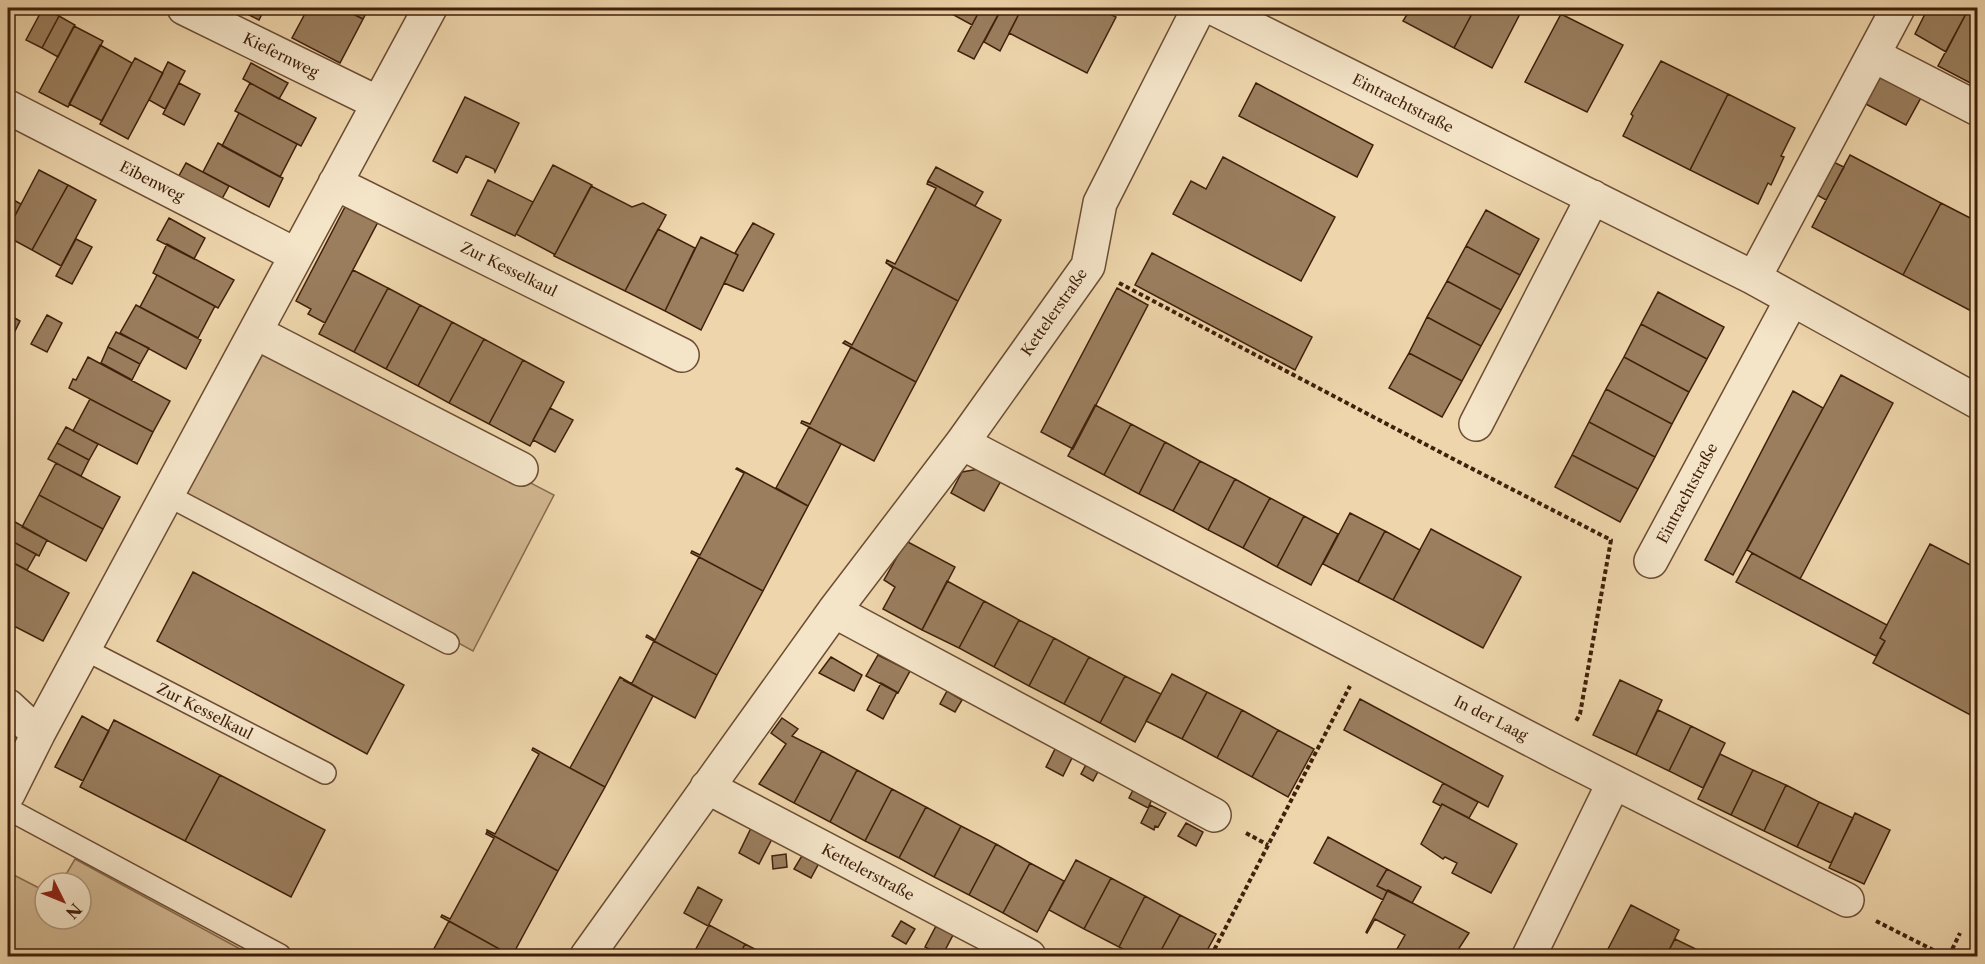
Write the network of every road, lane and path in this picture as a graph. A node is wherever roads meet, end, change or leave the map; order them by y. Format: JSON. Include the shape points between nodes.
{"nodes":[{"id":1,"x":184,"y":8,"type":"edge"},
{"id":2,"x":430,"y":8,"type":"edge"},
{"id":3,"x":1198,"y":8,"type":"edge"},
{"id":4,"x":1213,"y":8,"type":"edge"},
{"id":5,"x":1898,"y":8,"type":"edge"},
{"id":6,"x":1872,"y":55,"type":"junction"},
{"id":7,"x":378,"y":103,"type":"junction"},
{"id":8,"x":8,"y":107,"type":"edge"},
{"id":9,"x":1977,"y":109,"type":"edge"},
{"id":10,"x":335,"y":183,"type":"junction"},
{"id":11,"x":1593,"y":197,"type":"junction"},
{"id":12,"x":296,"y":255,"type":"junction"},
{"id":13,"x":1088,"y":266,"type":"junction"},
{"id":14,"x":1754,"y":278,"type":"junction"},
{"id":15,"x":1792,"y":299,"type":"junction"},
{"id":16,"x":255,"y":332,"type":"junction"},
{"id":17,"x":682,"y":355,"type":"dead end"},
{"id":18,"x":1977,"y":402,"type":"edge"},
{"id":19,"x":1476,"y":424,"type":"dead end"},
{"id":20,"x":962,"y":443,"type":"junction"},
{"id":21,"x":521,"y":469,"type":"dead end"},
{"id":22,"x":167,"y":495,"type":"junction"},
{"id":23,"x":1651,"y":561,"type":"dead end"},
{"id":24,"x":834,"y":611,"type":"junction"},
{"id":25,"x":448,"y":643,"type":"dead end"},
{"id":26,"x":84,"y":649,"type":"junction"},
{"id":27,"x":1367,"y":654,"type":"junction"},
{"id":28,"x":8,"y":706,"type":"edge"},
{"id":29,"x":38,"y":734,"type":"junction"},
{"id":30,"x":1557,"y":753,"type":"junction"},
{"id":31,"x":325,"y":773,"type":"dead end"},
{"id":32,"x":1614,"y":782,"type":"junction"},
{"id":33,"x":707,"y":787,"type":"junction"},
{"id":34,"x":8,"y":794,"type":"edge"},
{"id":35,"x":8,"y":808,"type":"edge"},
{"id":36,"x":1214,"y":815,"type":"dead end"},
{"id":37,"x":1847,"y":900,"type":"joint"},
{"id":38,"x":1960,"y":933,"type":"dead end"},
{"id":39,"x":1536,"y":954,"type":"edge"},
{"id":40,"x":280,"y":955,"type":"dead end"},
{"id":41,"x":587,"y":957,"type":"edge"},
{"id":42,"x":1029,"y":957,"type":"edge"},
{"id":43,"x":1211,"y":957,"type":"edge"},
{"id":44,"x":1946,"y":957,"type":"edge"}],
"edges":[{"from":1,"to":7,"type":"street","name":"Kiefernweg"},
{"from":2,"to":7,"type":"street"},
{"from":3,"to":13,"type":"street","name":"Kettelerstraße","via":[[1100,203]]},
{"from":4,"to":11,"type":"street","name":"Eintrachtstraße"},
{"from":5,"to":6,"type":"street"},
{"from":6,"to":9,"type":"street"},
{"from":6,"to":14,"type":"street"},
{"from":7,"to":10,"type":"street"},
{"from":8,"to":12,"type":"street","name":"Eibenweg"},
{"from":10,"to":12,"type":"street"},
{"from":10,"to":17,"type":"street","name":"Zur Kesselkaul"},
{"from":11,"to":14,"type":"street","name":"Eintrachtstraße"},
{"from":11,"to":19,"type":"street"},
{"from":12,"to":16,"type":"street"},
{"from":13,"to":20,"type":"street","name":"Kettelerstraße"},
{"from":13,"to":30,"type":"path","via":[[1611,540],[1580,714]]},
{"from":14,"to":15,"type":"street","name":"Eintrachtstraße"},
{"from":15,"to":18,"type":"street","name":"Eintrachtstraße"},
{"from":15,"to":23,"type":"street","name":"Eintrachtstraße"},
{"from":16,"to":21,"type":"street"},
{"from":16,"to":22,"type":"street"},
{"from":20,"to":24,"type":"street","name":"Kettelerstraße"},
{"from":20,"to":27,"type":"street"},
{"from":22,"to":25,"type":"lane"},
{"from":22,"to":26,"type":"street"},
{"from":24,"to":33,"type":"street","name":"Kettelerstraße"},
{"from":24,"to":36,"type":"street"},
{"from":26,"to":29,"type":"street"},
{"from":26,"to":31,"type":"lane","name":"Zur Kesselkaul"},
{"from":27,"to":30,"type":"street","name":"In der Laag"},
{"from":27,"to":43,"type":"path"},
{"from":28,"to":29,"type":"street"},
{"from":29,"to":34,"type":"street"},
{"from":30,"to":32,"type":"street","name":"In der Laag"},
{"from":32,"to":37,"type":"street","name":"In der Laag"},
{"from":32,"to":39,"type":"street"},
{"from":33,"to":41,"type":"street","name":"Kettelerstraße"},
{"from":33,"to":42,"type":"street","name":"Kettelerstraße"},
{"from":35,"to":40,"type":"lane"},
{"from":37,"to":44,"type":"path","via":[[1856,911]]},
{"from":38,"to":44,"type":"path"}]}
